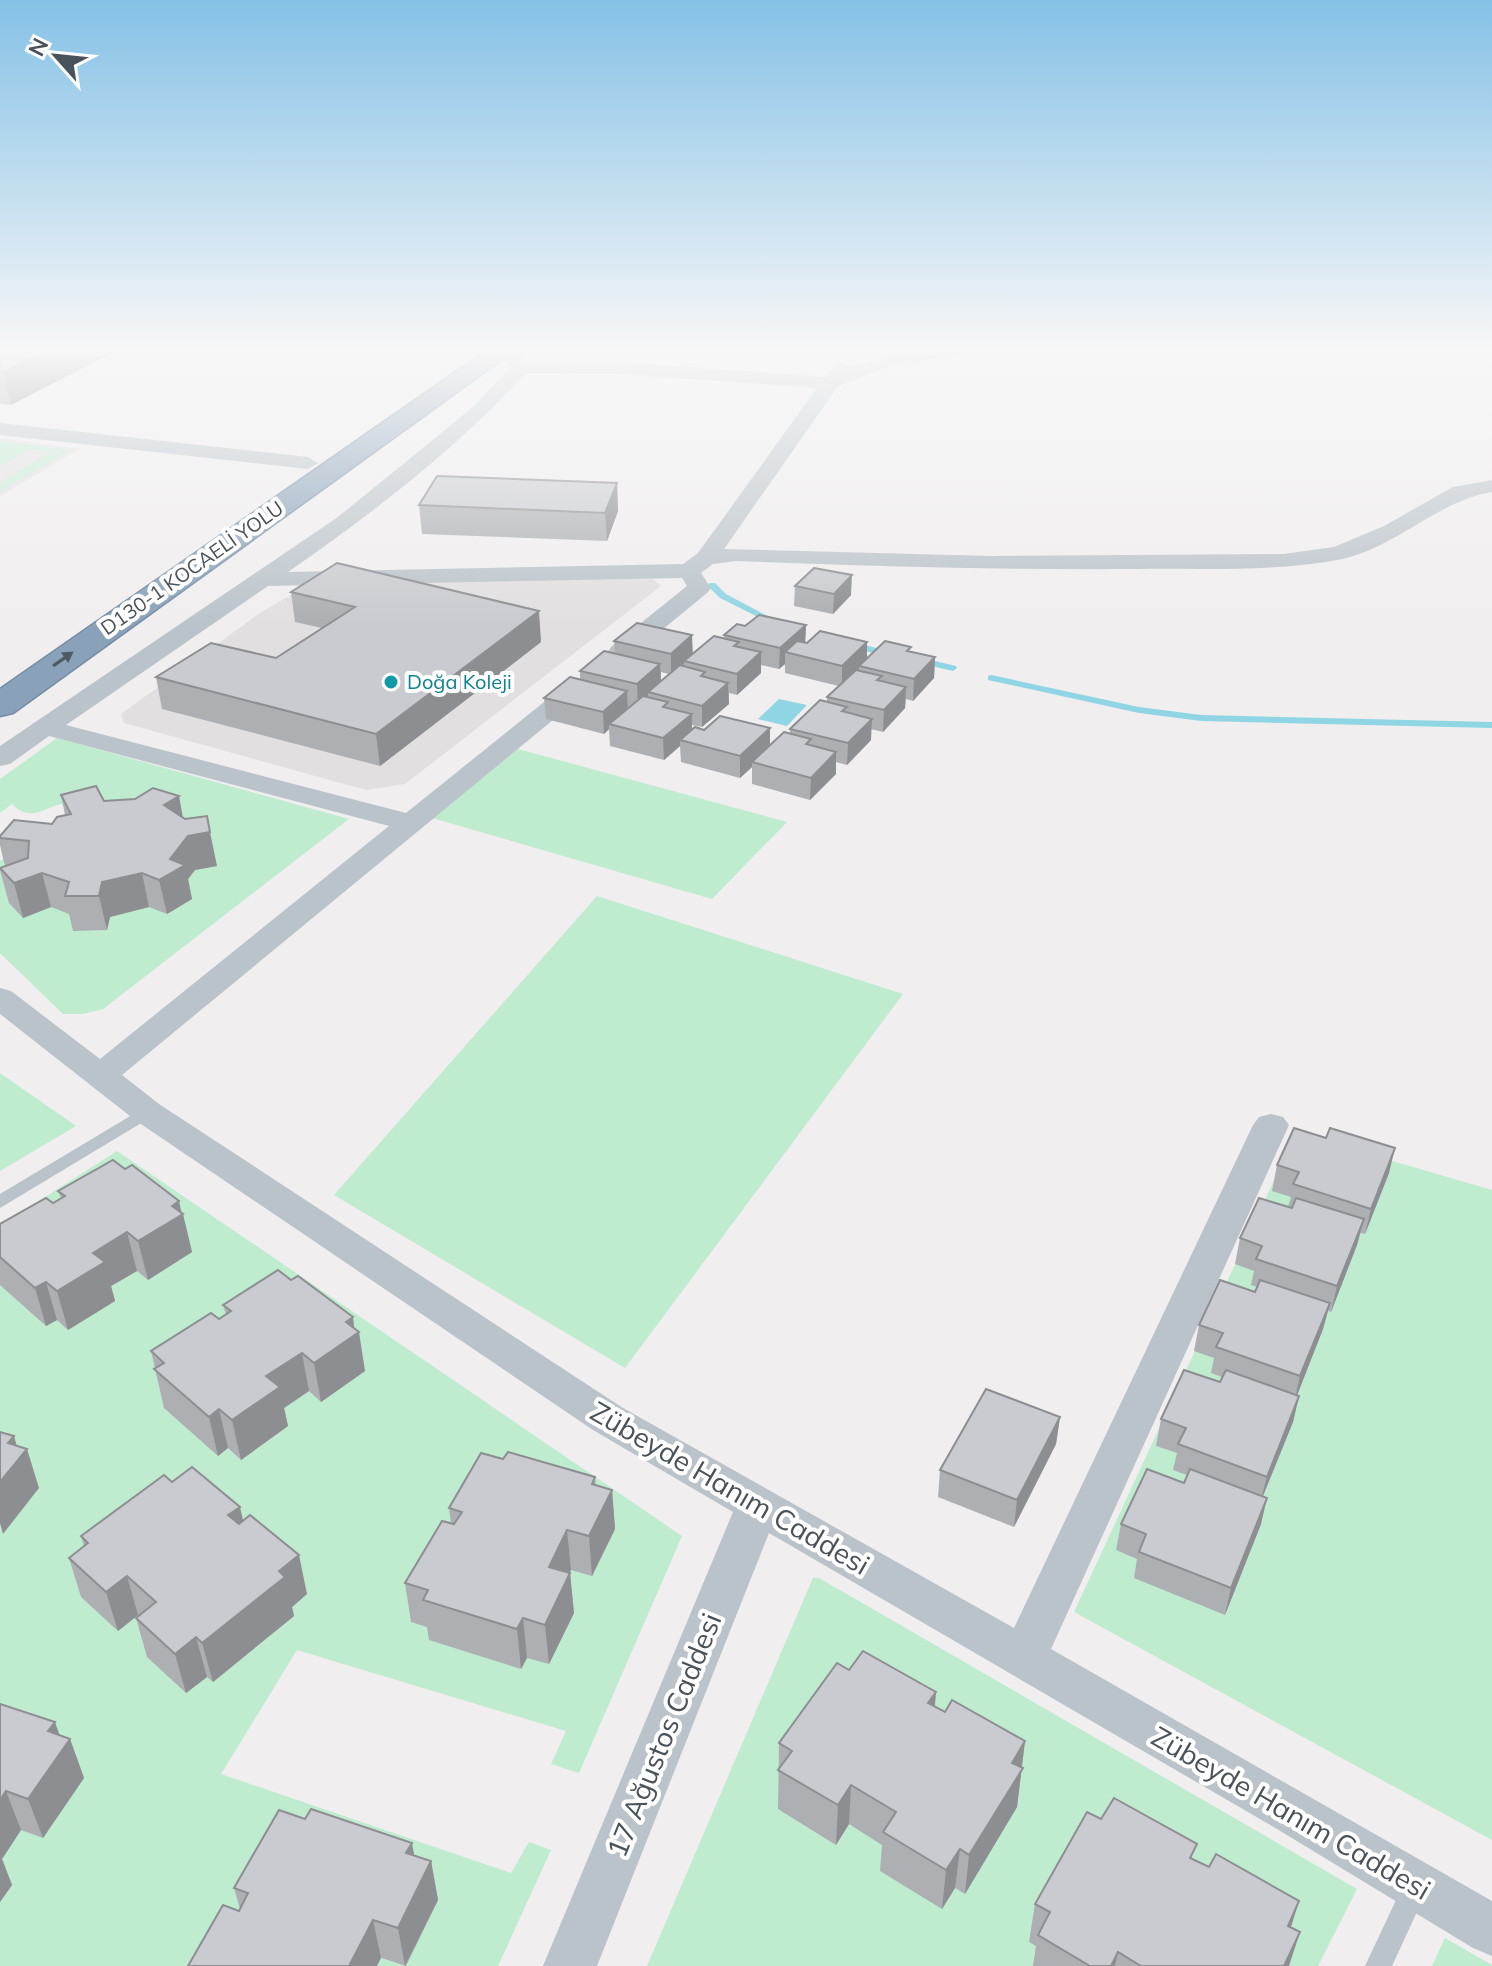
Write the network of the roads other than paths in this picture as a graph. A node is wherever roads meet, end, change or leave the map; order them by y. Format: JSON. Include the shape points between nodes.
{"nodes":[{"id":1,"x":115,"y":442,"type":"edge"},
{"id":2,"x":339,"y":442,"type":"edge"},
{"id":3,"x":384,"y":442,"type":"edge"},
{"id":4,"x":443,"y":442,"type":"edge"},
{"id":5,"x":787,"y":442,"type":"edge"},
{"id":6,"x":308,"y":463,"type":"junction"},
{"id":7,"x":1492,"y":486,"type":"edge"},
{"id":8,"x":698,"y":565,"type":"junction"},
{"id":9,"x":263,"y":579,"type":"junction"},
{"id":10,"x":0,"y":678,"type":"edge"},
{"id":11,"x":0,"y":705,"type":"edge"},
{"id":12,"x":45,"y":727,"type":"junction"},
{"id":13,"x":0,"y":758,"type":"edge"},
{"id":14,"x":411,"y":823,"type":"junction"},
{"id":15,"x":0,"y":998,"type":"edge"},
{"id":16,"x":100,"y":1076,"type":"junction"},
{"id":17,"x":147,"y":1112,"type":"junction"},
{"id":18,"x":1271,"y":1125,"type":"dead end"},
{"id":19,"x":0,"y":1202,"type":"edge"},
{"id":20,"x":758,"y":1505,"type":"junction"},
{"id":21,"x":1023,"y":1659,"type":"junction"},
{"id":22,"x":1416,"y":1886,"type":"junction"},
{"id":23,"x":1492,"y":1930,"type":"edge"},
{"id":24,"x":570,"y":1966,"type":"edge"},
{"id":25,"x":1378,"y":1966,"type":"edge"}],
"edges":[{"from":1,"to":6,"type":"street"},
{"from":2,"to":6,"type":"highway"},
{"from":11,"to":3,"type":"highway","name":"D130-1 KOCAELİ YOLU","one_way":true},
{"from":4,"to":9,"type":"street","via":[[357,513]]},
{"from":5,"to":8,"type":"street"},
{"from":6,"to":10,"type":"highway"},
{"from":7,"to":8,"type":"street","via":[[1460,491],[1392,531],[1339,553],[1283,561],[991,563],[736,554]]},
{"from":8,"to":9,"type":"street"},
{"from":8,"to":14,"type":"street","via":[[699,588]]},
{"from":9,"to":12,"type":"street"},
{"from":12,"to":13,"type":"street"},
{"from":12,"to":14,"type":"street"},
{"from":14,"to":16,"type":"street"},
{"from":15,"to":16,"type":"street","name":"Zübeyde Hanım Caddesi"},
{"from":16,"to":17,"type":"street","name":"Zübeyde Hanım Caddesi"},
{"from":17,"to":19,"type":"lane"},
{"from":17,"to":20,"type":"street","name":"Zübeyde Hanım Caddesi","via":[[608,1419]]},
{"from":18,"to":21,"type":"street"},
{"from":20,"to":21,"type":"street","name":"Zübeyde Hanım Caddesi"},
{"from":20,"to":24,"type":"street","name":"17 Ağustos Caddesi"},
{"from":21,"to":22,"type":"street","name":"Zübeyde Hanım Caddesi"},
{"from":22,"to":23,"type":"street","name":"Zübeyde Hanım Caddesi"},
{"from":22,"to":25,"type":"lane"}]}
